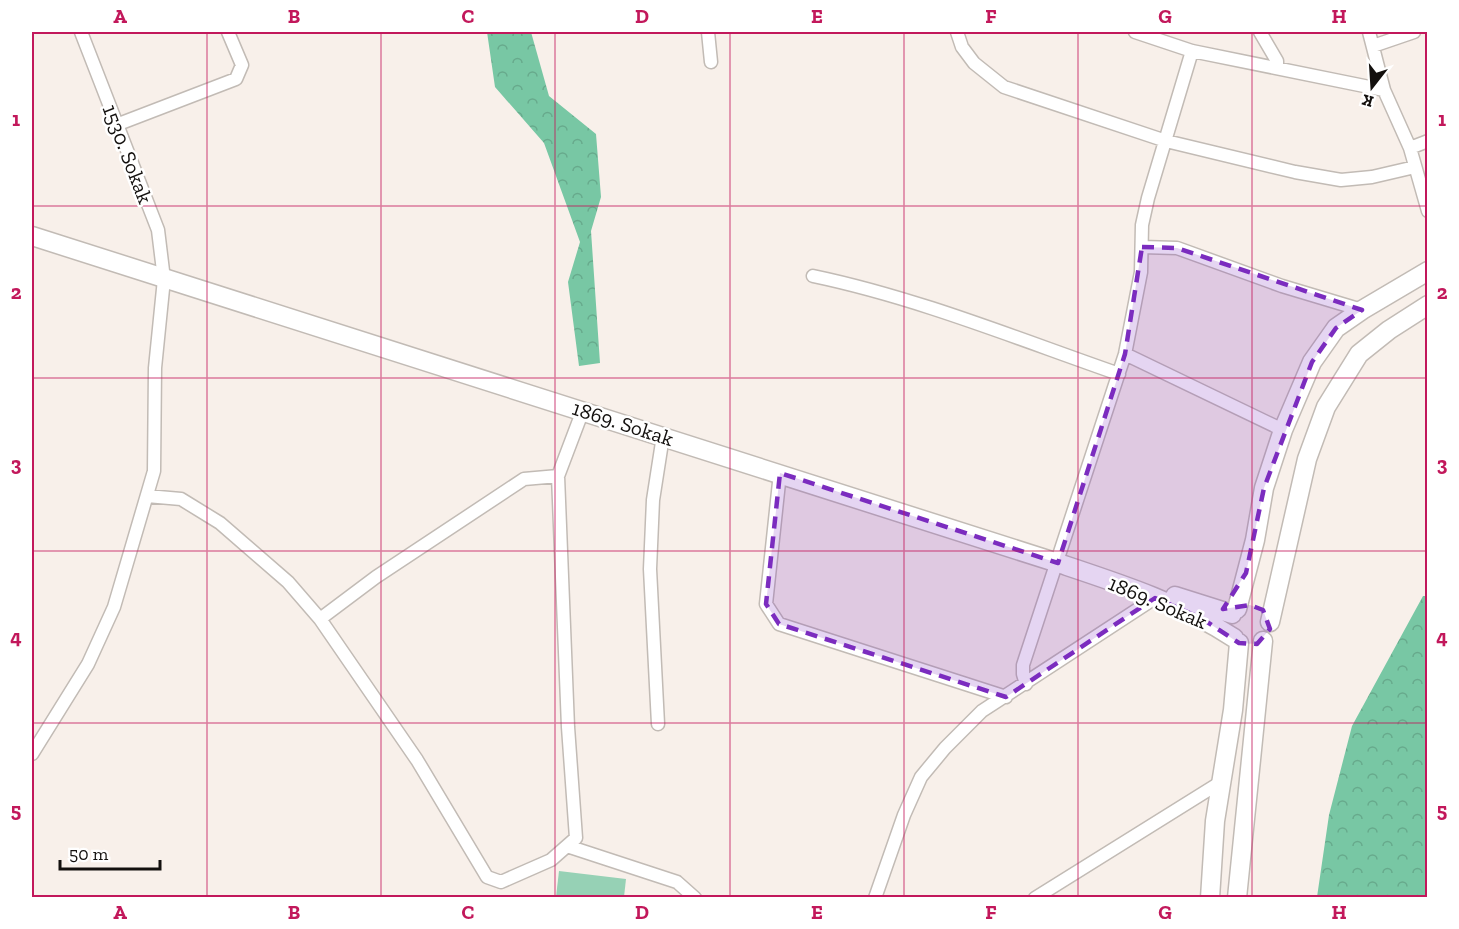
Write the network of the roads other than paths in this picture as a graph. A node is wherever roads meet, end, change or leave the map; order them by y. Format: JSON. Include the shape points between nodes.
{"nodes":[{"id":1,"x":81,"y":32,"type":"edge"},
{"id":2,"x":228,"y":32,"type":"edge"},
{"id":3,"x":708,"y":32,"type":"edge"},
{"id":4,"x":959,"y":32,"type":"edge"},
{"id":5,"x":1135,"y":32,"type":"edge"},
{"id":6,"x":1260,"y":32,"type":"edge"},
{"id":7,"x":1370,"y":32,"type":"edge"},
{"id":8,"x":1414,"y":32,"type":"edge"},
{"id":9,"x":1373,"y":46,"type":"junction"},
{"id":10,"x":1192,"y":51,"type":"junction"},
{"id":11,"x":711,"y":62,"type":"dead end"},
{"id":12,"x":1277,"y":68,"type":"junction"},
{"id":13,"x":1384,"y":90,"type":"junction"},
{"id":14,"x":116,"y":125,"type":"junction"},
{"id":15,"x":1166,"y":141,"type":"junction"},
{"id":16,"x":1428,"y":141,"type":"edge"},
{"id":17,"x":1410,"y":148,"type":"junction"},
{"id":18,"x":1415,"y":167,"type":"junction"},
{"id":19,"x":1428,"y":211,"type":"edge"},
{"id":20,"x":32,"y":236,"type":"edge"},
{"id":21,"x":1142,"y":247,"type":"junction"},
{"id":22,"x":1428,"y":271,"type":"edge"},
{"id":23,"x":813,"y":276,"type":"dead end"},
{"id":24,"x":164,"y":279,"type":"junction"},
{"id":25,"x":1428,"y":305,"type":"edge"},
{"id":26,"x":1362,"y":310,"type":"junction"},
{"id":27,"x":1125,"y":354,"type":"junction"},
{"id":28,"x":1119,"y":374,"type":"junction"},
{"id":29,"x":583,"y":410,"type":"junction"},
{"id":30,"x":1283,"y":430,"type":"junction"},
{"id":31,"x":663,"y":436,"type":"junction"},
{"id":32,"x":780,"y":473,"type":"junction"},
{"id":33,"x":558,"y":476,"type":"junction"},
{"id":34,"x":147,"y":496,"type":"junction"},
{"id":35,"x":1058,"y":563,"type":"junction"},
{"id":36,"x":1081,"y":570,"type":"junction"},
{"id":37,"x":1246,"y":573,"type":"junction"},
{"id":38,"x":1155,"y":598,"type":"junction"},
{"id":39,"x":1199,"y":603,"type":"junction"},
{"id":40,"x":1234,"y":612,"type":"junction"},
{"id":41,"x":320,"y":619,"type":"junction"},
{"id":42,"x":1270,"y":622,"type":"junction"},
{"id":43,"x":1236,"y":640,"type":"junction"},
{"id":44,"x":1263,"y":641,"type":"junction"},
{"id":45,"x":1026,"y":684,"type":"junction"},
{"id":46,"x":1006,"y":697,"type":"junction"},
{"id":47,"x":658,"y":724,"type":"dead end"},
{"id":48,"x":32,"y":754,"type":"edge"},
{"id":49,"x":1221,"y":782,"type":"junction"},
{"id":50,"x":567,"y":846,"type":"junction"},
{"id":51,"x":695,"y":897,"type":"edge"},
{"id":52,"x":875,"y":897,"type":"edge"},
{"id":53,"x":1035,"y":897,"type":"edge"},
{"id":54,"x":1210,"y":897,"type":"edge"},
{"id":55,"x":1237,"y":897,"type":"edge"}],
"edges":[{"from":1,"to":14,"type":"street","name":"1530. Sokak"},
{"from":2,"to":14,"type":"street","via":[[242,65],[236,80]]},
{"from":3,"to":11,"type":"street"},
{"from":4,"to":15,"type":"street","via":[[962,47],[974,63],[1004,87]]},
{"from":5,"to":10,"type":"street"},
{"from":6,"to":12,"type":"street"},
{"from":7,"to":9,"type":"street"},
{"from":8,"to":9,"type":"street"},
{"from":9,"to":13,"type":"street"},
{"from":10,"to":12,"type":"street"},
{"from":10,"to":15,"type":"street"},
{"from":12,"to":13,"type":"street"},
{"from":13,"to":17,"type":"street"},
{"from":14,"to":24,"type":"street","name":"1530. Sokak","via":[[158,230]]},
{"from":15,"to":18,"type":"street","via":[[1341,180]]},
{"from":15,"to":21,"type":"street","via":[[1142,225]]},
{"from":16,"to":17,"type":"street"},
{"from":17,"to":18,"type":"street"},
{"from":18,"to":19,"type":"street"},
{"from":20,"to":24,"type":"main road","name":"1869. Sokak"},
{"from":21,"to":26,"type":"street","via":[[1177,248]]},
{"from":21,"to":27,"type":"street","via":[[1142,272]]},
{"from":22,"to":26,"type":"main road"},
{"from":23,"to":28,"type":"street","via":[[945,313]]},
{"from":24,"to":29,"type":"main road","name":"1869. Sokak"},
{"from":24,"to":34,"type":"street","name":"1530. Sokak","via":[[155,368],[154,471]]},
{"from":25,"to":42,"type":"main road","via":[[1359,354],[1326,407],[1307,459]]},
{"from":26,"to":30,"type":"main road","via":[[1336,328],[1312,362]]},
{"from":27,"to":28,"type":"street"},
{"from":27,"to":30,"type":"street"},
{"from":28,"to":35,"type":"street"},
{"from":29,"to":31,"type":"main road","name":"1869. Sokak"},
{"from":29,"to":33,"type":"street"},
{"from":30,"to":37,"type":"main road","via":[[1264,488]]},
{"from":31,"to":32,"type":"main road","name":"1869. Sokak"},
{"from":31,"to":47,"type":"street","via":[[653,500],[650,569]]},
{"from":32,"to":35,"type":"main road","name":"1869. Sokak"},
{"from":32,"to":46,"type":"street","via":[[766,604],[778,624]]},
{"from":33,"to":41,"type":"street","via":[[524,479]]},
{"from":33,"to":50,"type":"street","via":[[576,838]]},
{"from":34,"to":41,"type":"street","via":[[181,499],[220,523],[288,582]]},
{"from":34,"to":48,"type":"street","name":"1530. Sokak","via":[[114,607],[88,664]]},
{"from":35,"to":36,"type":"main road","name":"1869. Sokak"},
{"from":35,"to":45,"type":"street","via":[[1023,665]]},
{"from":36,"to":38,"type":"main road","name":"1869. Sokak"},
{"from":36,"to":39,"type":"main road","name":"1869. Sokak"},
{"from":37,"to":39,"type":"main road","via":[[1228,595]]},
{"from":37,"to":40,"type":"main road"},
{"from":38,"to":43,"type":"main road","name":"1869. Sokak","via":[[1201,618]]},
{"from":38,"to":45,"type":"street"},
{"from":39,"to":40,"type":"main road","name":"1869. Sokak"},
{"from":40,"to":42,"type":"main road","via":[[1250,604],[1268,615]]},
{"from":40,"to":43,"type":"main road","via":[[1229,626]]},
{"from":41,"to":50,"type":"street","via":[[417,760],[487,877],[501,882],[551,861]]},
{"from":42,"to":44,"type":"main road"},
{"from":43,"to":44,"type":"main road","via":[[1251,646]]},
{"from":43,"to":49,"type":"main road","via":[[1233,710]]},
{"from":44,"to":55,"type":"main road"},
{"from":45,"to":46,"type":"street"},
{"from":46,"to":52,"type":"street","via":[[982,711],[921,777]]},
{"from":49,"to":53,"type":"street"},
{"from":49,"to":54,"type":"main road"},
{"from":50,"to":51,"type":"street","via":[[677,882]]}]}
